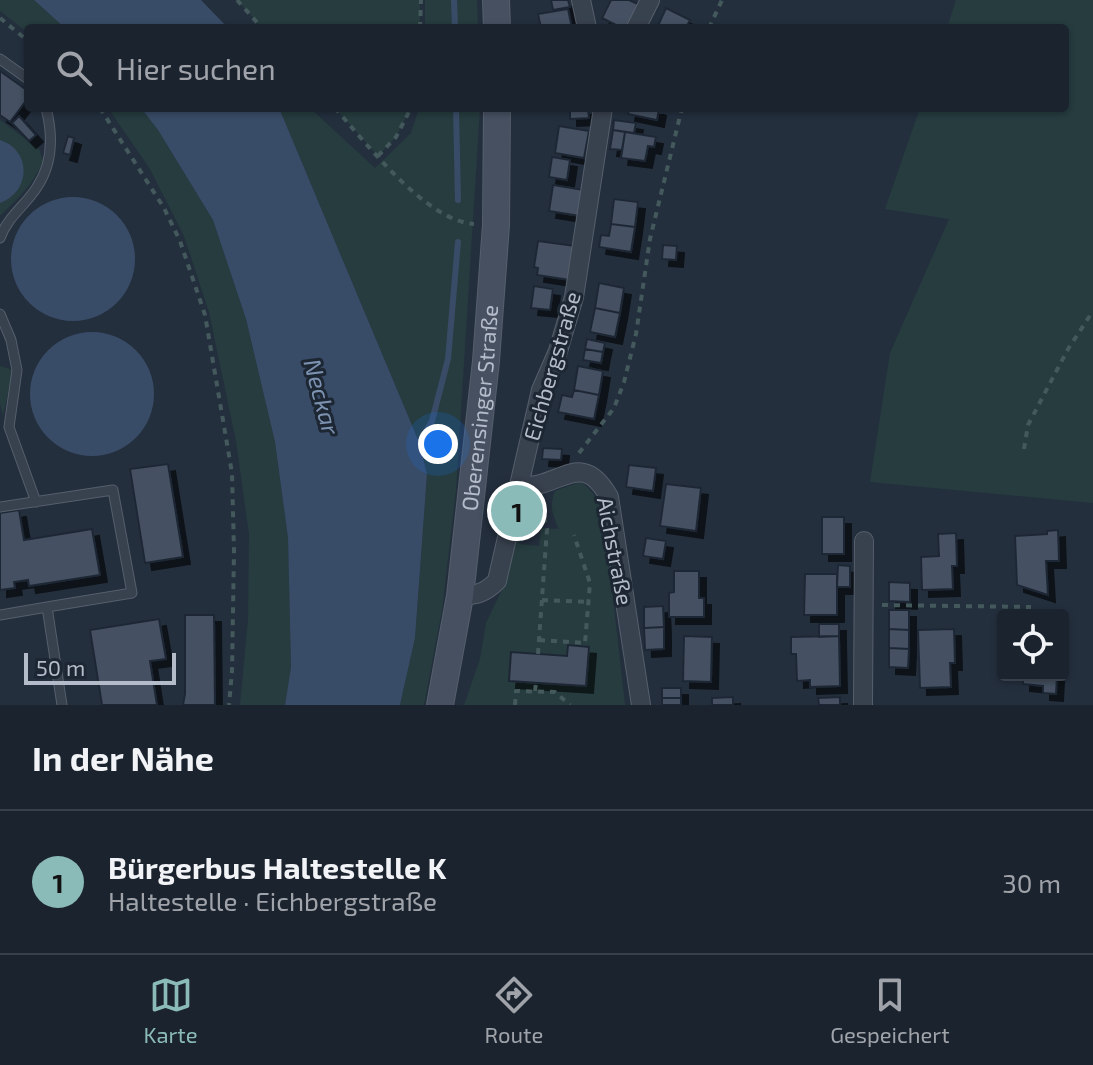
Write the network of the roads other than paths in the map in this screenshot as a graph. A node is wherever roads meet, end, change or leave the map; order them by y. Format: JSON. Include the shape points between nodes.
{"nodes":[{"id":1,"x":496,"y":0,"type":"edge"},
{"id":2,"x":581,"y":0,"type":"edge"},
{"id":3,"x":650,"y":0,"type":"edge"},
{"id":4,"x":497,"y":24,"type":"edge"},
{"id":5,"x":586,"y":24,"type":"edge"},
{"id":6,"x":638,"y":24,"type":"edge"},
{"id":7,"x":0,"y":59,"type":"edge"},
{"id":8,"x":24,"y":76,"type":"edge"},
{"id":9,"x":47,"y":112,"type":"edge"},
{"id":10,"x":497,"y":112,"type":"edge"},
{"id":11,"x":602,"y":112,"type":"edge"},
{"id":12,"x":0,"y":238,"type":"edge"},
{"id":13,"x":0,"y":314,"type":"edge"},
{"id":14,"x":528,"y":486,"type":"junction"},
{"id":15,"x":36,"y":502,"type":"junction"},
{"id":16,"x":0,"y":507,"type":"edge"},
{"id":17,"x":864,"y":541,"type":"dead end"},
{"id":18,"x":460,"y":596,"type":"junction"},
{"id":19,"x":47,"y":607,"type":"junction"},
{"id":20,"x":0,"y":615,"type":"edge"},
{"id":21,"x":62,"y":705,"type":"edge"},
{"id":22,"x":440,"y":705,"type":"edge"},
{"id":23,"x":641,"y":705,"type":"edge"},
{"id":24,"x":863,"y":705,"type":"edge"}],
"edges":[{"from":1,"to":4,"type":"street"},
{"from":2,"to":5,"type":"street"},
{"from":3,"to":6,"type":"street"},
{"from":7,"to":8,"type":"lane"},
{"from":9,"to":12,"type":"lane","via":[[52,132],[48,162],[37,188],[16,209]]},
{"from":10,"to":18,"type":"street","name":"Oberensinger Straße","via":[[492,298]]},
{"from":11,"to":14,"type":"street","name":"Eichbergstraße","via":[[574,297],[541,390]]},
{"from":13,"to":15,"type":"lane","via":[[17,370],[9,427]]},
{"from":14,"to":18,"type":"street","name":"Eichbergstraße","via":[[497,581],[487,591]]},
{"from":14,"to":23,"type":"street","name":"Aichstraße","via":[[580,471],[594,477],[609,497]]},
{"from":15,"to":16,"type":"lane"},
{"from":15,"to":19,"type":"lane","via":[[113,490],[132,593]]},
{"from":17,"to":24,"type":"street"},
{"from":18,"to":22,"type":"street","name":"Oberensinger Straße"},
{"from":19,"to":20,"type":"lane"},
{"from":19,"to":21,"type":"lane"}]}
